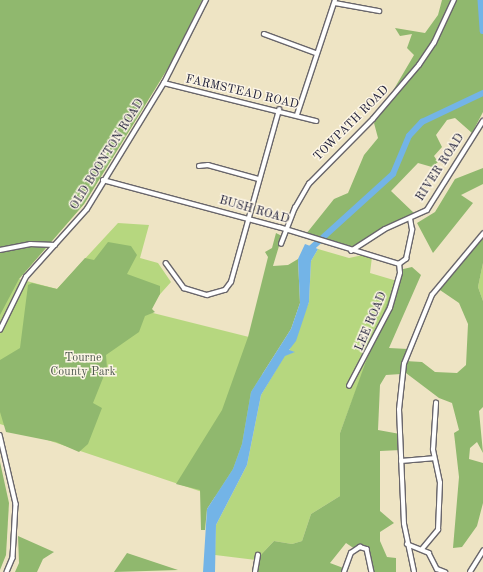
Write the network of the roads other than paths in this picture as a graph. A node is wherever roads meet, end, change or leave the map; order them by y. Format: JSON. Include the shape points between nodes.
{"nodes":[{"id":1,"x":206,"y":0,"type":"edge"},
{"id":2,"x":454,"y":0,"type":"edge"},
{"id":3,"x":335,"y":2,"type":"edge"},
{"id":4,"x":379,"y":11,"type":"dead end"},
{"id":5,"x":264,"y":34,"type":"dead end"},
{"id":6,"x":316,"y":53,"type":"junction"},
{"id":7,"x":164,"y":83,"type":"junction"},
{"id":8,"x":279,"y":110,"type":"junction"},
{"id":9,"x":297,"y":115,"type":"junction"},
{"id":10,"x":316,"y":121,"type":"dead end"},
{"id":11,"x":483,"y":121,"type":"edge"},
{"id":12,"x":199,"y":166,"type":"dead end"},
{"id":13,"x":259,"y":178,"type":"junction"},
{"id":14,"x":103,"y":180,"type":"junction"},
{"id":15,"x":248,"y":218,"type":"junction"},
{"id":16,"x":410,"y":219,"type":"junction"},
{"id":17,"x":286,"y":230,"type":"junction"},
{"id":18,"x":483,"y":234,"type":"edge"},
{"id":19,"x":42,"y":244,"type":"junction"},
{"id":20,"x":281,"y":244,"type":"dead end"},
{"id":21,"x":55,"y":245,"type":"junction"},
{"id":22,"x":0,"y":250,"type":"edge"},
{"id":23,"x":50,"y":250,"type":"junction"},
{"id":24,"x":347,"y":251,"type":"junction"},
{"id":25,"x":166,"y":263,"type":"dead end"},
{"id":26,"x":399,"y":264,"type":"junction"},
{"id":27,"x":0,"y":330,"type":"edge"},
{"id":28,"x":350,"y":386,"type":"dead end"},
{"id":29,"x":436,"y":403,"type":"dead end"},
{"id":30,"x":0,"y":435,"type":"edge"},
{"id":31,"x":433,"y":458,"type":"junction"},
{"id":32,"x":401,"y":461,"type":"junction"},
{"id":33,"x":407,"y":544,"type":"junction"},
{"id":34,"x":422,"y":549,"type":"junction"},
{"id":35,"x":483,"y":551,"type":"edge"},
{"id":36,"x":258,"y":555,"type":"dead end"},
{"id":37,"x":7,"y":572,"type":"edge"},
{"id":38,"x":255,"y":572,"type":"edge"},
{"id":39,"x":344,"y":572,"type":"edge"},
{"id":40,"x":372,"y":572,"type":"edge"},
{"id":41,"x":414,"y":572,"type":"edge"},
{"id":42,"x":445,"y":572,"type":"edge"},
{"id":43,"x":470,"y":572,"type":"edge"}],
"edges":[{"from":1,"to":7,"type":"street","name":"OLD BOONTON ROAD"},
{"from":2,"to":17,"type":"street","name":"TOWPATH ROAD","via":[[426,56],[373,119],[317,173],[297,204]]},
{"from":3,"to":4,"type":"street"},
{"from":3,"to":6,"type":"street"},
{"from":5,"to":6,"type":"street"},
{"from":6,"to":9,"type":"street"},
{"from":7,"to":8,"type":"street","name":"FARMSTEAD ROAD"},
{"from":7,"to":14,"type":"street","name":"OLD BOONTON ROAD"},
{"from":8,"to":9,"type":"street","name":"FARMSTEAD ROAD"},
{"from":8,"to":13,"type":"street"},
{"from":9,"to":10,"type":"street","name":"FARMSTEAD ROAD"},
{"from":11,"to":16,"type":"street","name":"RIVER ROAD","via":[[434,201]]},
{"from":12,"to":13,"type":"street","via":[[208,165]]},
{"from":13,"to":15,"type":"street"},
{"from":14,"to":15,"type":"street","name":"BUSH ROAD"},
{"from":14,"to":21,"type":"street","name":"OLD BOONTON ROAD","via":[[83,216]]},
{"from":15,"to":17,"type":"street","name":"BUSH ROAD"},
{"from":15,"to":25,"type":"street","via":[[231,282],[219,294],[184,288]]},
{"from":16,"to":24,"type":"street","name":"RIVER ROAD","via":[[385,229],[361,248]]},
{"from":16,"to":26,"type":"street","name":"LEE ROAD","via":[[412,230],[406,259]]},
{"from":17,"to":20,"type":"street","name":"TOWPATH ROAD"},
{"from":17,"to":24,"type":"street","name":"BUSH ROAD"},
{"from":18,"to":32,"type":"street","via":[[432,295],[408,352],[400,396]]},
{"from":19,"to":21,"type":"street"},
{"from":19,"to":22,"type":"street"},
{"from":19,"to":23,"type":"street"},
{"from":21,"to":23,"type":"street","name":"OLD BOONTON ROAD"},
{"from":23,"to":27,"type":"street","name":"OLD BOONTON ROAD","via":[[24,280]]},
{"from":24,"to":26,"type":"street","name":"BUSH ROAD"},
{"from":26,"to":28,"type":"street","name":"LEE ROAD","via":[[400,273],[390,308]]},
{"from":29,"to":31,"type":"street"},
{"from":30,"to":37,"type":"street","via":[[16,504],[13,558]]},
{"from":31,"to":32,"type":"street"},
{"from":31,"to":34,"type":"street","via":[[440,482],[438,530]]},
{"from":32,"to":33,"type":"street"},
{"from":33,"to":34,"type":"street"},
{"from":33,"to":41,"type":"street"},
{"from":34,"to":42,"type":"street","via":[[433,556],[437,569]]},
{"from":35,"to":43,"type":"street"},
{"from":36,"to":38,"type":"street"},
{"from":39,"to":40,"type":"street","via":[[351,553],[360,547],[367,549]]}]}
